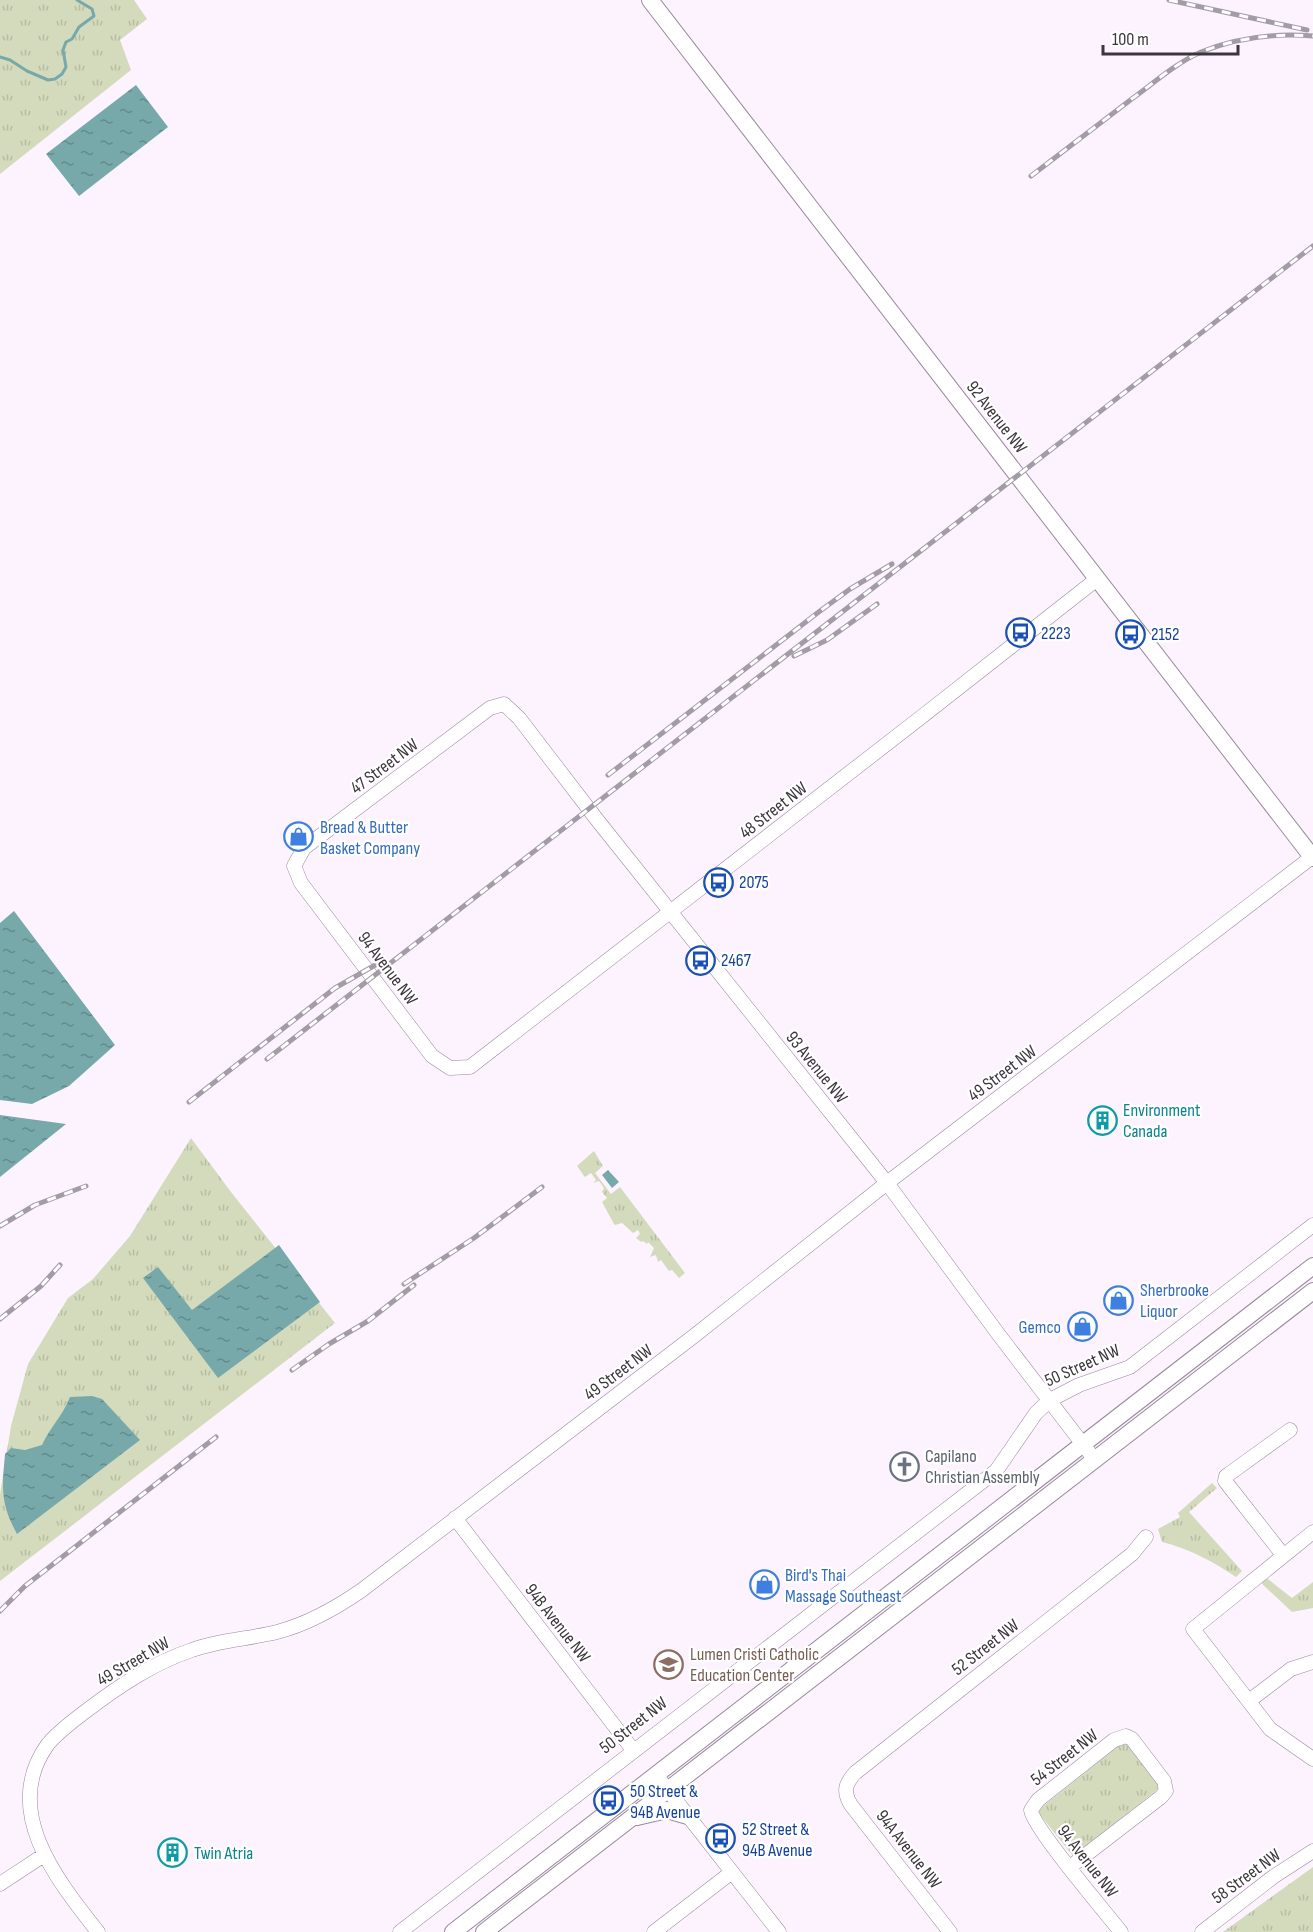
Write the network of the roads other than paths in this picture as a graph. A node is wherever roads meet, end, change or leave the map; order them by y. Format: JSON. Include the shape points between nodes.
{"nodes":[{"id":1,"x":650,"y":0,"type":"edge"},
{"id":2,"x":1097,"y":579,"type":"junction"},
{"id":3,"x":504,"y":704,"type":"joint"},
{"id":4,"x":1313,"y":858,"type":"edge"},
{"id":5,"x":294,"y":866,"type":"joint"},
{"id":6,"x":671,"y":913,"type":"junction"},
{"id":7,"x":470,"y":1067,"type":"joint"},
{"id":8,"x":887,"y":1184,"type":"junction"},
{"id":9,"x":1313,"y":1225,"type":"edge"},
{"id":10,"x":1313,"y":1266,"type":"edge"},
{"id":11,"x":1313,"y":1291,"type":"edge"},
{"id":12,"x":1050,"y":1400,"type":"junction"},
{"id":13,"x":1290,"y":1430,"type":"dead end"},
{"id":14,"x":1084,"y":1444,"type":"junction"},
{"id":15,"x":1095,"y":1460,"type":"junction"},
{"id":16,"x":455,"y":1518,"type":"junction"},
{"id":17,"x":1313,"y":1532,"type":"edge"},
{"id":18,"x":1146,"y":1537,"type":"dead end"},
{"id":19,"x":1283,"y":1555,"type":"junction"},
{"id":20,"x":1313,"y":1662,"type":"edge"},
{"id":21,"x":1249,"y":1701,"type":"junction"},
{"id":22,"x":633,"y":1750,"type":"junction"},
{"id":23,"x":1313,"y":1759,"type":"edge"},
{"id":24,"x":656,"y":1774,"type":"junction"},
{"id":25,"x":845,"y":1786,"type":"joint"},
{"id":26,"x":668,"y":1790,"type":"junction"},
{"id":27,"x":1031,"y":1810,"type":"joint"},
{"id":28,"x":688,"y":1816,"type":"junction"},
{"id":29,"x":628,"y":1821,"type":"junction"},
{"id":30,"x":1313,"y":1851,"type":"edge"},
{"id":31,"x":44,"y":1855,"type":"junction"},
{"id":32,"x":1070,"y":1867,"type":"junction"},
{"id":33,"x":732,"y":1872,"type":"junction"},
{"id":34,"x":0,"y":1884,"type":"edge"},
{"id":35,"x":98,"y":1932,"type":"edge"},
{"id":36,"x":399,"y":1932,"type":"edge"},
{"id":37,"x":453,"y":1932,"type":"edge"},
{"id":38,"x":484,"y":1932,"type":"edge"},
{"id":39,"x":654,"y":1932,"type":"edge"},
{"id":40,"x":779,"y":1932,"type":"edge"},
{"id":41,"x":950,"y":1932,"type":"edge"},
{"id":42,"x":1121,"y":1932,"type":"edge"},
{"id":43,"x":1202,"y":1932,"type":"edge"}],
"edges":[{"from":1,"to":2,"type":"main road","name":"92 Avenue NW"},
{"from":2,"to":4,"type":"main road","name":"92 Avenue NW"},
{"from":2,"to":6,"type":"street","name":"48 Street NW"},
{"from":3,"to":5,"type":"street","name":"47 Street NW","via":[[490,708],[304,848]]},
{"from":3,"to":6,"type":"street","name":"93 Avenue NW","via":[[519,717]]},
{"from":4,"to":8,"type":"street","name":"49 Street NW"},
{"from":5,"to":7,"type":"street","name":"94 Avenue NW","via":[[301,883],[432,1056],[450,1068]]},
{"from":6,"to":7,"type":"street","name":"48 Street NW"},
{"from":6,"to":8,"type":"street","name":"93 Avenue NW"},
{"from":8,"to":12,"type":"street","name":"93 Avenue NW"},
{"from":8,"to":16,"type":"street","name":"49 Street NW"},
{"from":9,"to":12,"type":"street","name":"50 Street NW","via":[[1130,1367]]},
{"from":10,"to":14,"type":"main road"},
{"from":11,"to":15,"type":"main road"},
{"from":12,"to":14,"type":"street","name":"93 Avenue NW"},
{"from":12,"to":22,"type":"street","name":"50 Street NW","via":[[1036,1413],[996,1471]]},
{"from":13,"to":19,"type":"street","via":[[1226,1476],[1225,1481]]},
{"from":14,"to":15,"type":"street","name":"93 Avenue NW"},
{"from":14,"to":24,"type":"main road"},
{"from":15,"to":26,"type":"main road"},
{"from":16,"to":22,"type":"street","name":"94B Avenue NW"},
{"from":16,"to":31,"type":"street","name":"49 Street NW","via":[[340,1605],[292,1627],[201,1647],[164,1660],[107,1695],[63,1729],[42,1752],[28,1791],[30,1823]]},
{"from":17,"to":19,"type":"street"},
{"from":18,"to":25,"type":"street","name":"52 Street NW","via":[[1132,1554],[855,1773]]},
{"from":19,"to":21,"type":"street","via":[[1194,1629]]},
{"from":20,"to":21,"type":"street","via":[[1291,1669]]},
{"from":21,"to":23,"type":"street","via":[[1270,1729]]},
{"from":22,"to":36,"type":"street","name":"50 Street NW"},
{"from":24,"to":26,"type":"street"},
{"from":24,"to":37,"type":"main road"},
{"from":25,"to":41,"type":"street","name":"94A Avenue NW","via":[[850,1805]]},
{"from":26,"to":28,"type":"street"},
{"from":26,"to":29,"type":"main road"},
{"from":27,"to":32,"type":"street","name":"94 Avenue NW","via":[[1034,1821]]},
{"from":27,"to":32,"type":"street","name":"54 Street NW","via":[[1038,1800],[1123,1736],[1132,1739],[1164,1780],[1166,1791],[1161,1797]]},
{"from":28,"to":29,"type":"main road","via":[[667,1810]]},
{"from":28,"to":33,"type":"street"},
{"from":29,"to":38,"type":"main road"},
{"from":30,"to":43,"type":"street","name":"58 Street NW"},
{"from":31,"to":34,"type":"street"},
{"from":31,"to":35,"type":"street","name":"49 Street NW"},
{"from":32,"to":42,"type":"street","name":"94 Avenue NW"},
{"from":33,"to":39,"type":"street"},
{"from":33,"to":40,"type":"street"}]}
